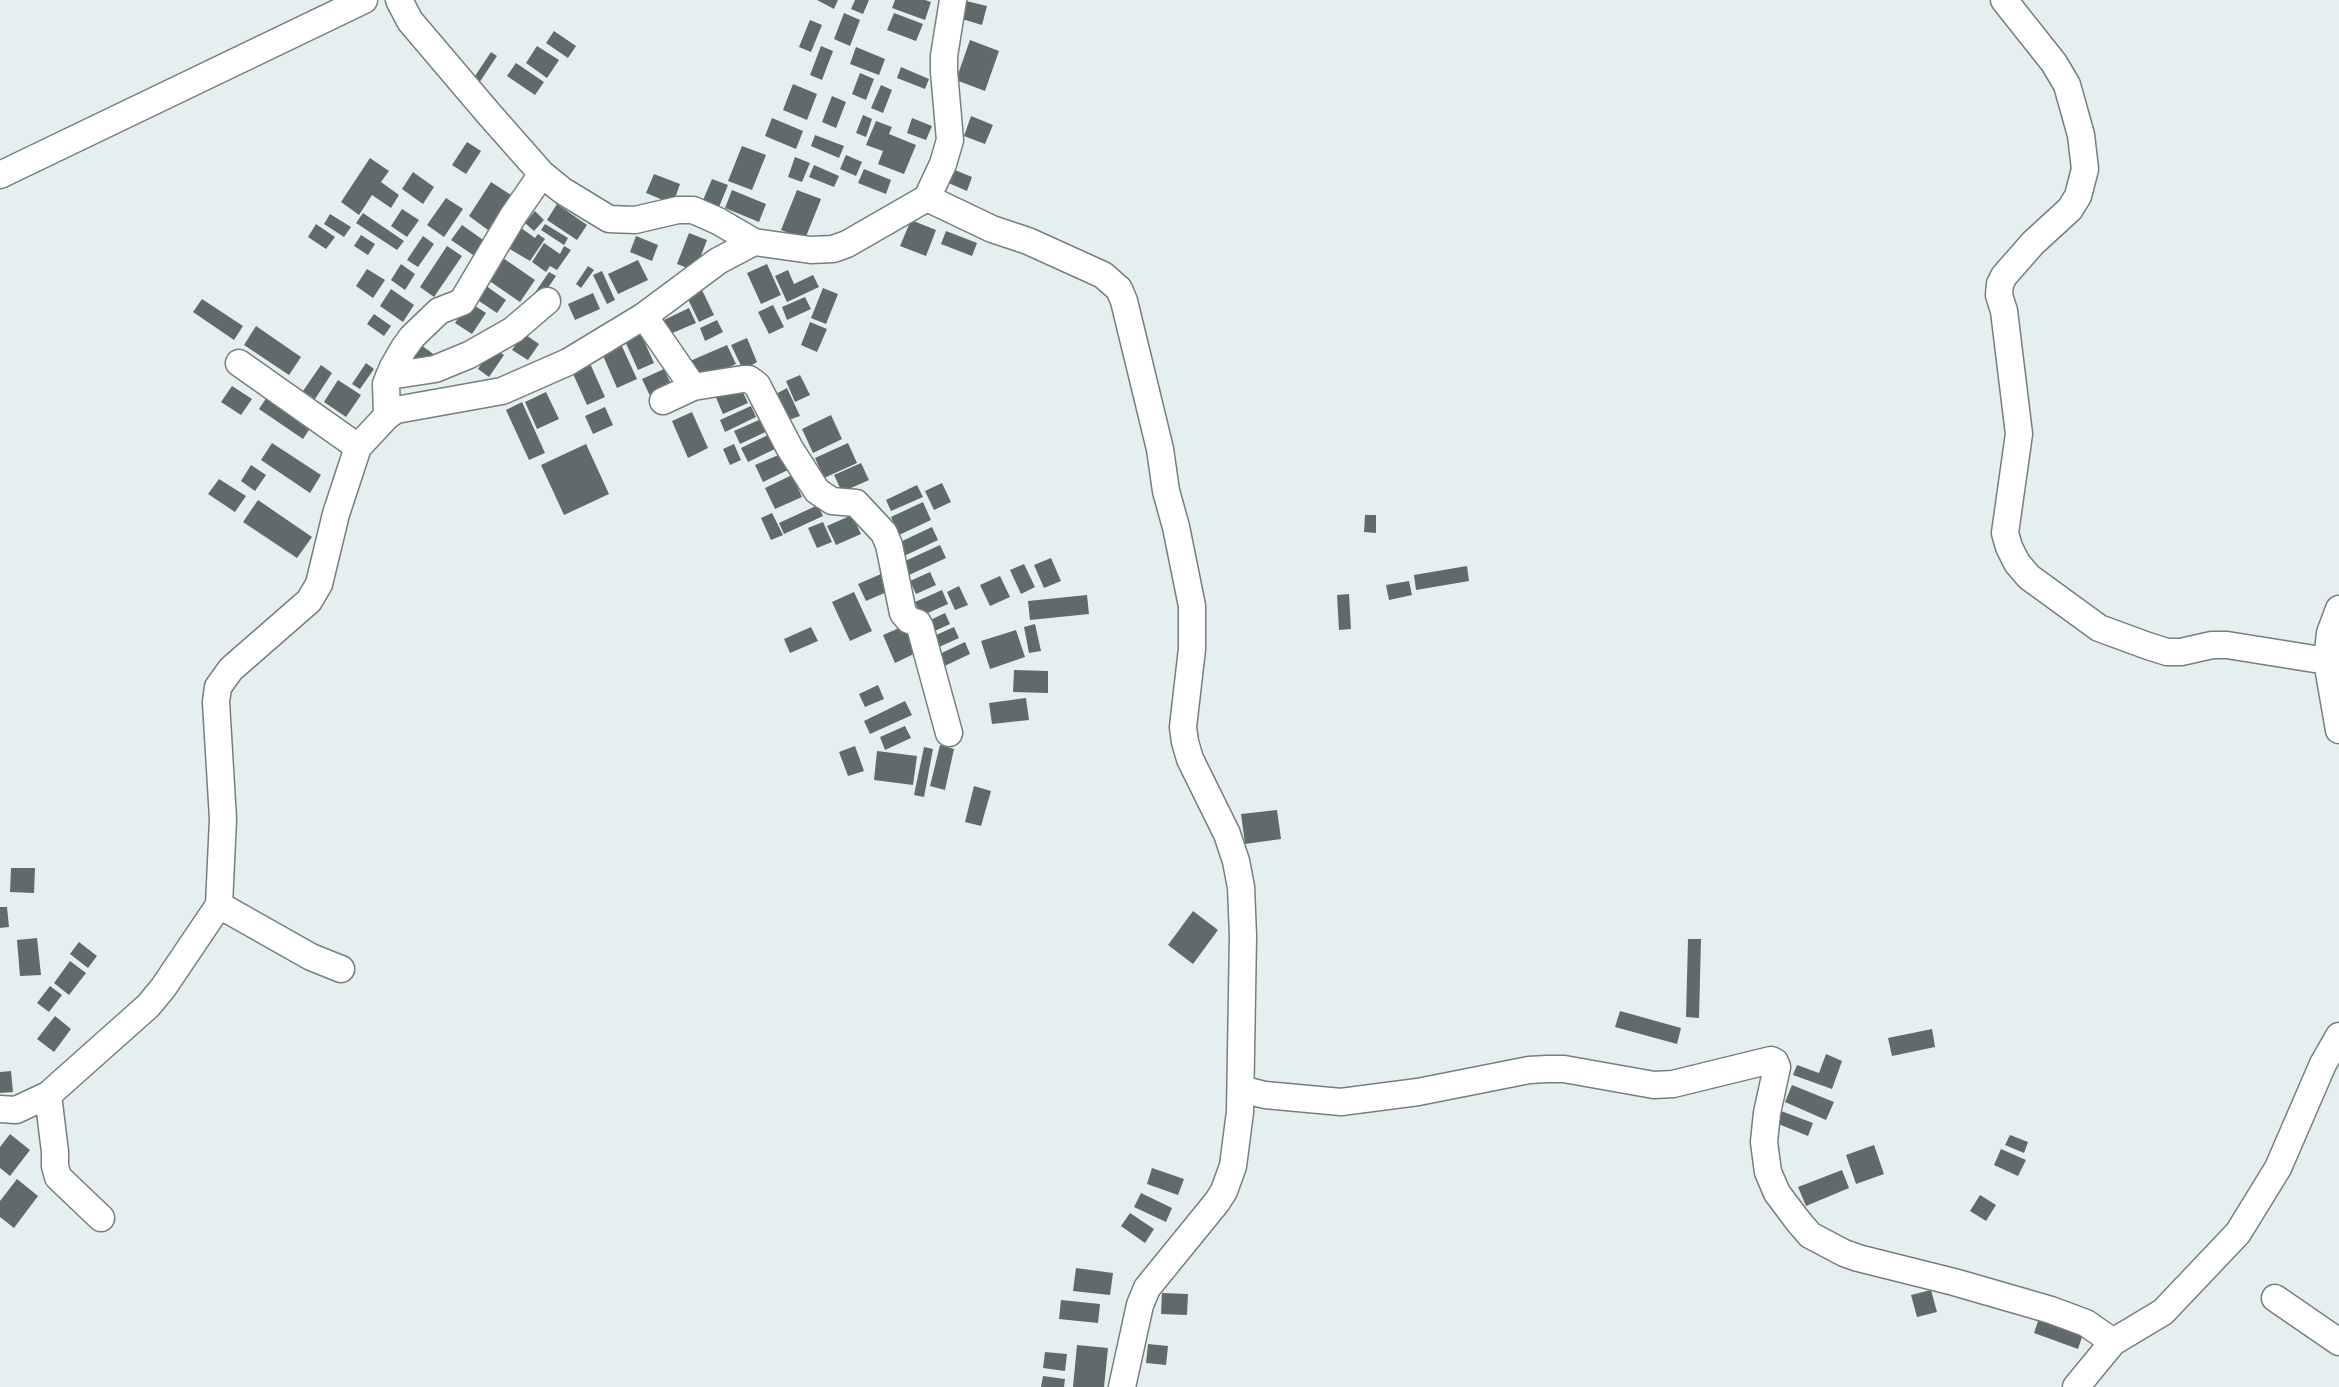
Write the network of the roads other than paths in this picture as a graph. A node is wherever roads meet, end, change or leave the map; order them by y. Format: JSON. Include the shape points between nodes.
{"nodes":[{"id":1,"x":364,"y":0,"type":"edge"},
{"id":2,"x":953,"y":0,"type":"edge"},
{"id":3,"x":2004,"y":0,"type":"edge"},
{"id":4,"x":404,"y":10,"type":"edge"},
{"id":5,"x":542,"y":174,"type":"junction"},
{"id":6,"x":0,"y":175,"type":"edge"},
{"id":7,"x":927,"y":198,"type":"junction"},
{"id":8,"x":754,"y":242,"type":"junction"},
{"id":9,"x":547,"y":301,"type":"dead end"},
{"id":10,"x":644,"y":316,"type":"junction"},
{"id":11,"x":239,"y":363,"type":"dead end"},
{"id":12,"x":389,"y":376,"type":"junction"},
{"id":13,"x":693,"y":387,"type":"junction"},
{"id":14,"x":663,"y":401,"type":"dead end"},
{"id":15,"x":387,"y":416,"type":"junction"},
{"id":16,"x":358,"y":447,"type":"junction"},
{"id":17,"x":2339,"y":609,"type":"edge"},
{"id":18,"x":2327,"y":661,"type":"junction"},
{"id":19,"x":2339,"y":730,"type":"edge"},
{"id":20,"x":949,"y":733,"type":"dead end"},
{"id":21,"x":219,"y":905,"type":"junction"},
{"id":22,"x":341,"y":969,"type":"dead end"},
{"id":23,"x":2339,"y":1036,"type":"edge"},
{"id":24,"x":1241,"y":1089,"type":"junction"},
{"id":25,"x":48,"y":1095,"type":"junction"},
{"id":26,"x":0,"y":1109,"type":"edge"},
{"id":27,"x":101,"y":1218,"type":"dead end"},
{"id":28,"x":2275,"y":1298,"type":"dead end"},
{"id":29,"x":2113,"y":1342,"type":"junction"},
{"id":30,"x":2339,"y":1342,"type":"edge"},
{"id":31,"x":1122,"y":1387,"type":"edge"},
{"id":32,"x":2076,"y":1387,"type":"edge"}],
"edges":[{"from":1,"to":6,"type":"street"},
{"from":2,"to":7,"type":"street","via":[[944,72],[950,140]]},
{"from":3,"to":18,"type":"street","via":[[2067,85],[2085,169],[2070,209],[2000,284],[2019,434],[2005,533],[2009,547],[2029,577],[2099,628],[2148,646],[2181,652],[2227,645]]},
{"from":4,"to":5,"type":"street"},
{"from":5,"to":8,"type":"street","via":[[609,219],[635,220],[685,209]]},
{"from":5,"to":12,"type":"street","via":[[462,302],[429,319]]},
{"from":7,"to":8,"type":"street","via":[[833,249]]},
{"from":7,"to":24,"type":"street","via":[[1103,275],[1124,301],[1192,606],[1185,742],[1227,834],[1241,887]]},
{"from":8,"to":10,"type":"street","via":[[718,261]]},
{"from":9,"to":12,"type":"street","via":[[513,330],[469,355],[435,369]]},
{"from":10,"to":13,"type":"street"},
{"from":10,"to":15,"type":"street","via":[[568,362],[510,388],[402,408]]},
{"from":11,"to":16,"type":"street"},
{"from":12,"to":15,"type":"street"},
{"from":13,"to":14,"type":"street"},
{"from":13,"to":20,"type":"street","via":[[753,382],[817,491],[832,501],[856,503],[884,533],[903,613],[920,627]]},
{"from":15,"to":16,"type":"street"},
{"from":16,"to":21,"type":"street","via":[[319,584],[309,601],[231,669],[218,687],[223,819]]},
{"from":17,"to":18,"type":"street"},
{"from":18,"to":19,"type":"street"},
{"from":21,"to":22,"type":"street"},
{"from":21,"to":25,"type":"street","via":[[148,1006]]},
{"from":23,"to":29,"type":"street","via":[[2278,1168],[2238,1233],[2163,1312]]},
{"from":24,"to":29,"type":"street","via":[[1341,1102],[1547,1069],[1673,1084],[1771,1060],[1777,1067],[1764,1142],[1768,1172],[1777,1193],[1810,1235],[1858,1258],[2051,1310],[2086,1323]]},
{"from":24,"to":31,"type":"street","via":[[1229,1180],[1147,1288]]},
{"from":25,"to":26,"type":"street","via":[[16,1110]]},
{"from":25,"to":27,"type":"street","via":[[58,1177]]},
{"from":28,"to":30,"type":"street"},
{"from":29,"to":32,"type":"street"}]}
